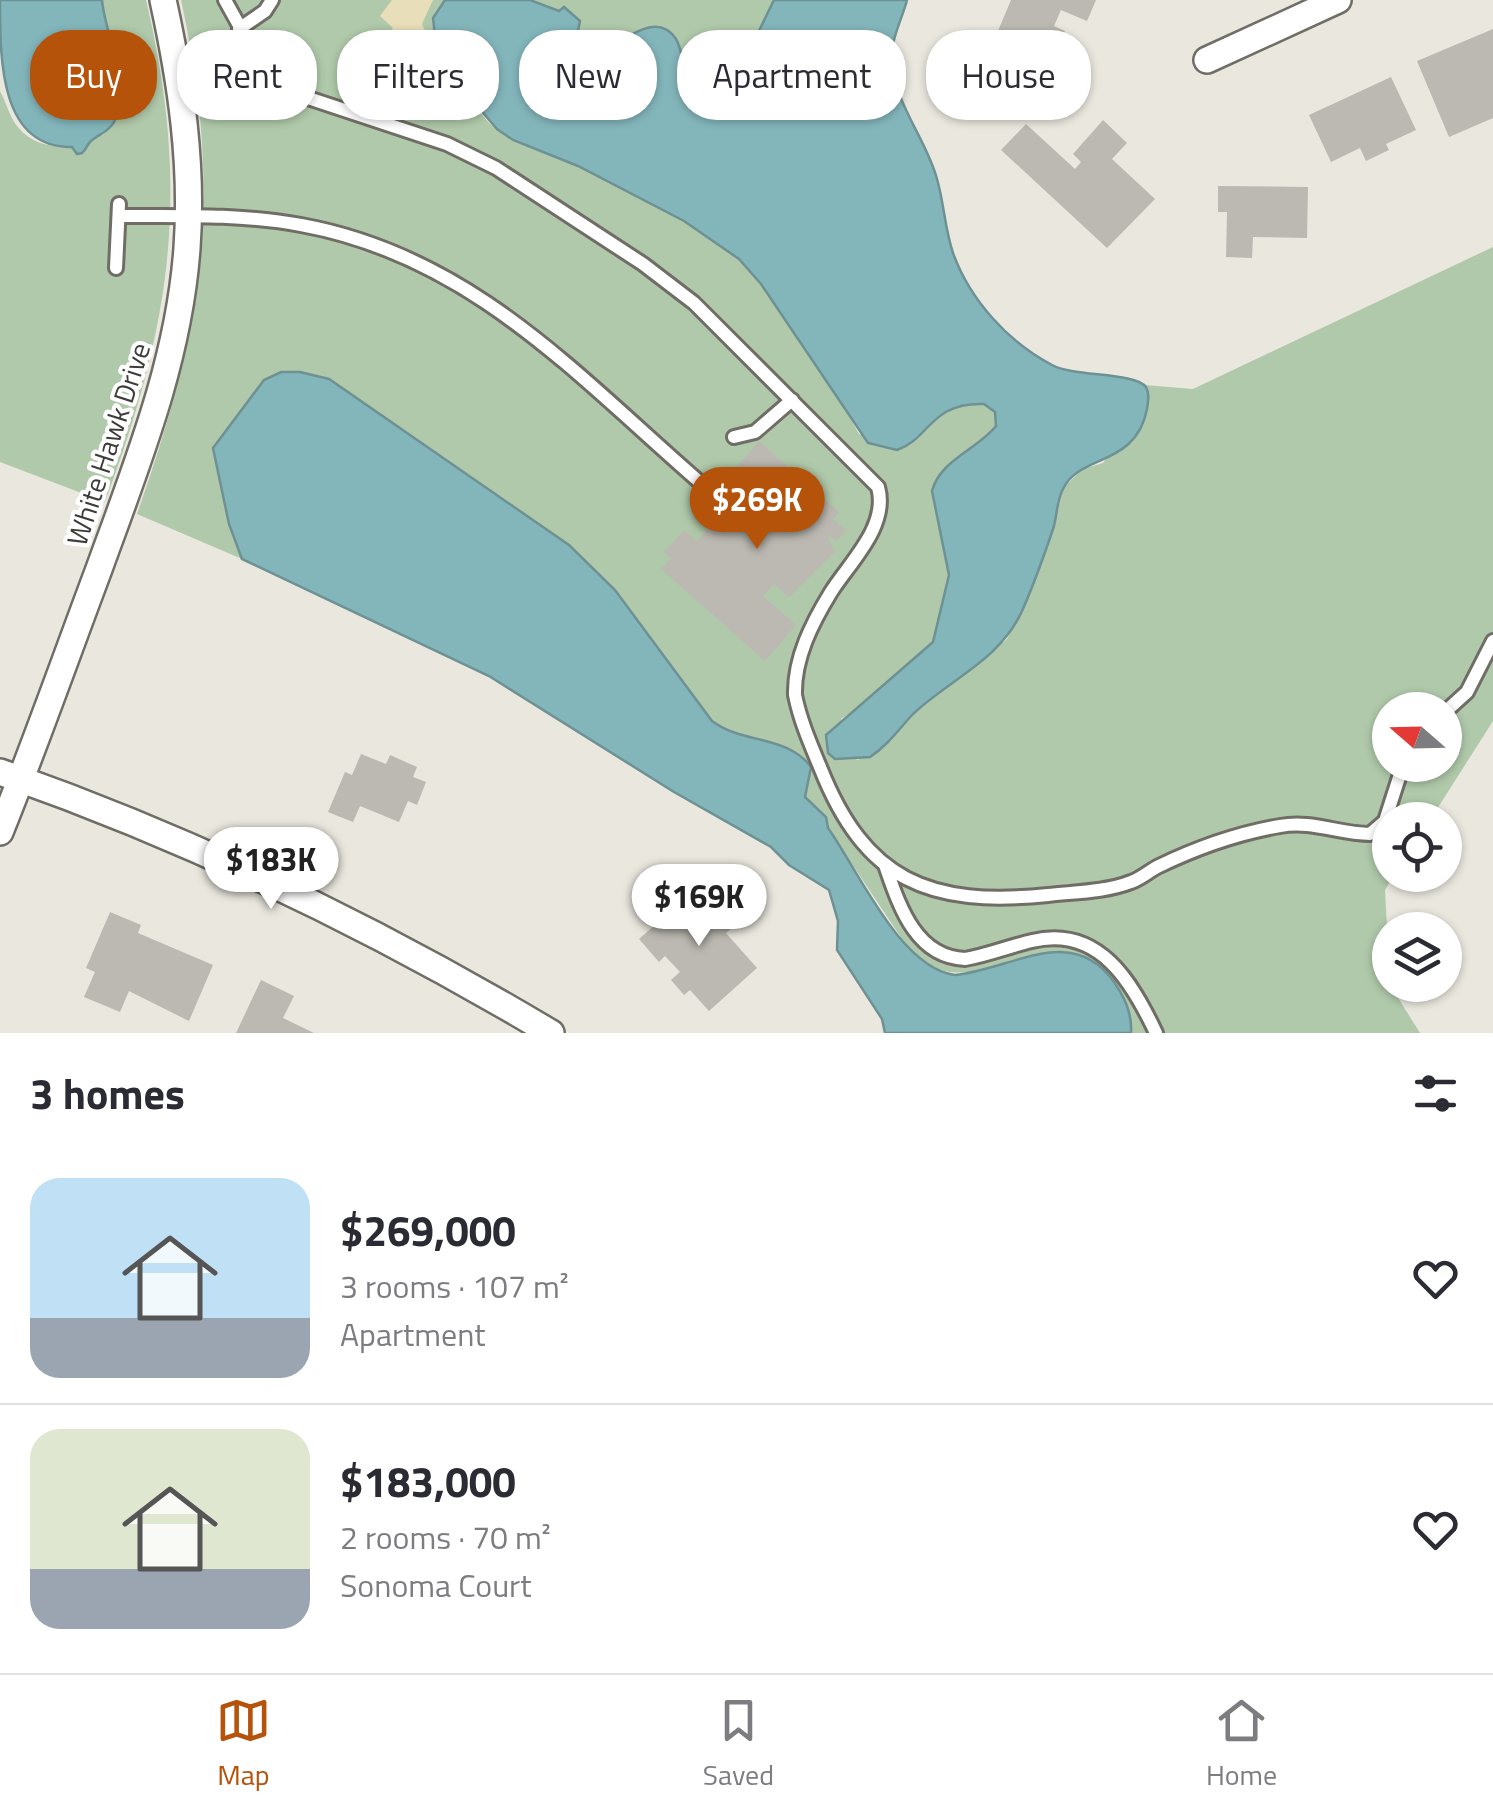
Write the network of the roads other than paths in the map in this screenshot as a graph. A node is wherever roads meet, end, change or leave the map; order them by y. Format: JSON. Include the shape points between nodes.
{"nodes":[{"id":1,"x":163,"y":0,"type":"edge"},
{"id":2,"x":224,"y":0,"type":"edge"},
{"id":3,"x":272,"y":0,"type":"edge"},
{"id":4,"x":1338,"y":0,"type":"edge"},
{"id":5,"x":238,"y":29,"type":"junction"},
{"id":6,"x":1207,"y":60,"type":"dead end"},
{"id":7,"x":188,"y":217,"type":"junction"},
{"id":8,"x":116,"y":268,"type":"dead end"},
{"id":9,"x":792,"y":400,"type":"junction"},
{"id":10,"x":734,"y":437,"type":"dead end"},
{"id":11,"x":703,"y":485,"type":"dead end"},
{"id":12,"x":1493,"y":641,"type":"edge"},
{"id":13,"x":1462,"y":697,"type":"edge"},
{"id":14,"x":10,"y":776,"type":"edge"},
{"id":15,"x":1398,"y":782,"type":"edge"},
{"id":16,"x":0,"y":832,"type":"edge"},
{"id":17,"x":885,"y":865,"type":"junction"},
{"id":18,"x":551,"y":1033,"type":"edge"},
{"id":19,"x":1156,"y":1033,"type":"edge"}],
"edges":[{"from":1,"to":7,"type":"street","name":"White Hawk Drive","via":[[186,132]]},
{"from":2,"to":5,"type":"lane"},
{"from":3,"to":5,"type":"lane"},
{"from":4,"to":6,"type":"street"},
{"from":5,"to":9,"type":"lane","via":[[290,92],[448,144],[594,230],[694,304]]},
{"from":7,"to":8,"type":"lane","via":[[119,210]]},
{"from":7,"to":11,"type":"lane","via":[[297,224],[430,266],[506,314]]},
{"from":7,"to":14,"type":"street","name":"White Hawk Drive","via":[[183,288],[159,402]]},
{"from":9,"to":10,"type":"lane","via":[[755,432]]},
{"from":9,"to":17,"type":"lane","via":[[878,487],[881,498],[862,552],[832,592],[794,674],[799,714],[838,814]]},
{"from":12,"to":13,"type":"lane"},
{"from":14,"to":16,"type":"street","name":"White Hawk Drive"},
{"from":14,"to":18,"type":"street","via":[[274,882]]},
{"from":15,"to":17,"type":"lane","via":[[1386,820],[1370,834],[1282,825],[1106,888],[961,897],[925,888]]},
{"from":17,"to":19,"type":"lane","via":[[912,927],[937,952],[965,959],[1053,938],[1092,947],[1137,993]]}]}
